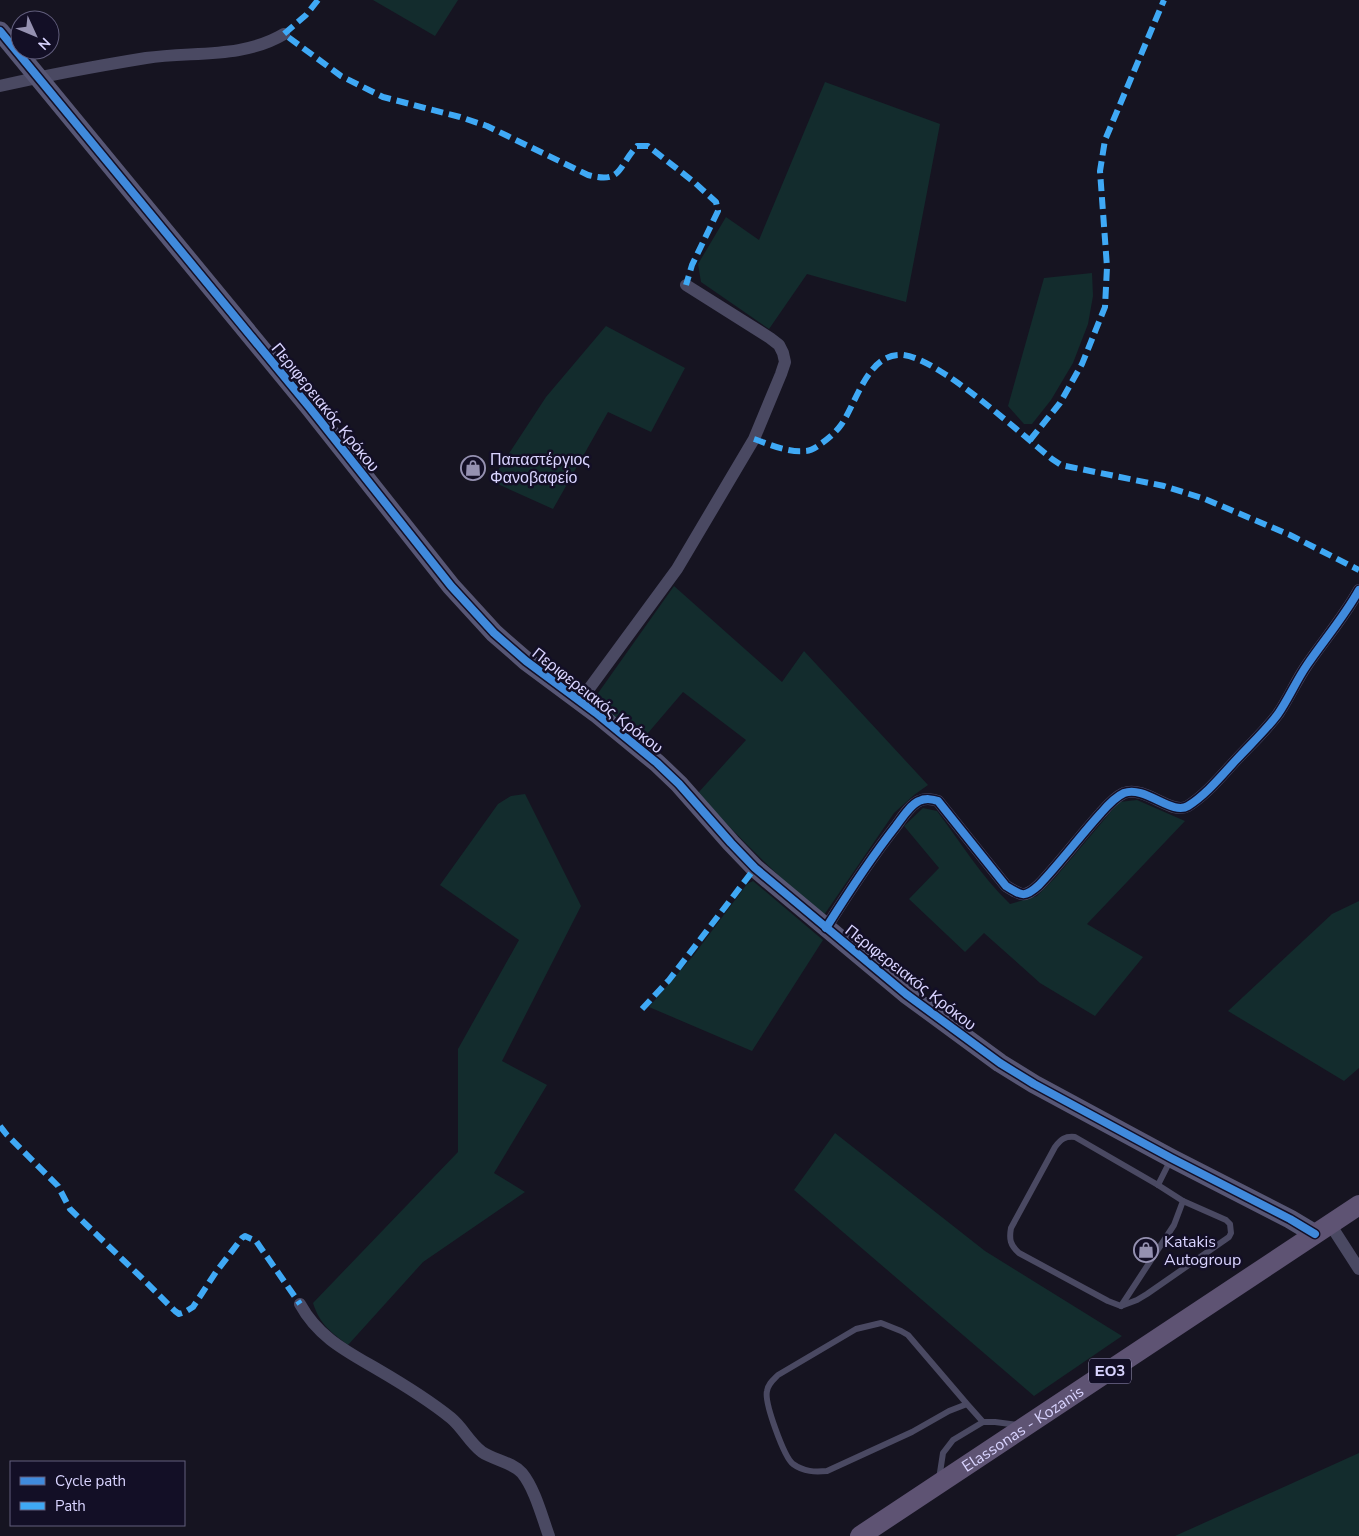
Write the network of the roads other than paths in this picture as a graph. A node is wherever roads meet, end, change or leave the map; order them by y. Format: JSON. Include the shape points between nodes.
{"nodes":[{"id":1,"x":0,"y":31,"type":"edge"},
{"id":2,"x":284,"y":34,"type":"dead end"},
{"id":3,"x":39,"y":77,"type":"junction"},
{"id":4,"x":0,"y":86,"type":"edge"},
{"id":5,"x":686,"y":285,"type":"dead end"},
{"id":6,"x":1359,"y":590,"type":"edge"},
{"id":7,"x":580,"y":701,"type":"junction"},
{"id":8,"x":826,"y":928,"type":"junction"},
{"id":9,"x":1171,"y":1158,"type":"junction"},
{"id":10,"x":1158,"y":1185,"type":"junction"},
{"id":11,"x":1183,"y":1201,"type":"junction"},
{"id":12,"x":1359,"y":1205,"type":"edge"},
{"id":13,"x":1323,"y":1229,"type":"junction"},
{"id":14,"x":1357,"y":1263,"type":"edge"},
{"id":15,"x":300,"y":1304,"type":"dead end"},
{"id":16,"x":1121,"y":1306,"type":"junction"},
{"id":17,"x":967,"y":1404,"type":"junction"},
{"id":18,"x":983,"y":1422,"type":"junction"},
{"id":19,"x":1026,"y":1426,"type":"junction"},
{"id":20,"x":938,"y":1484,"type":"junction"},
{"id":21,"x":549,"y":1536,"type":"edge"},
{"id":22,"x":860,"y":1536,"type":"edge"}],
"edges":[{"from":1,"to":3,"type":"street","name":"Περιφερειακός Κρόκου"},
{"from":2,"to":3,"type":"street","via":[[249,49],[148,58]]},
{"from":3,"to":4,"type":"street"},
{"from":3,"to":7,"type":"street","name":"Περιφερειακός Κρόκου","via":[[304,400],[451,586],[501,639]]},
{"from":5,"to":7,"type":"street","via":[[779,345],[784,362],[781,374],[754,438],[697,537]]},
{"from":6,"to":8,"type":"street","via":[[1277,714],[1216,782],[1186,808],[1168,805],[1136,792],[1123,793],[1085,830],[1040,885],[1019,895],[1006,886],[938,801],[920,801],[909,809],[882,843]]},
{"from":7,"to":8,"type":"street","name":"Περιφερειακός Κρόκου","via":[[679,784],[755,868]]},
{"from":8,"to":9,"type":"street","name":"Περιφερειακός Κρόκου","via":[[906,994],[1000,1063]]},
{"from":9,"to":10,"type":"lane"},
{"from":9,"to":13,"type":"street","name":"Περιφερειακός Κρόκου","via":[[1290,1219]]},
{"from":10,"to":11,"type":"lane"},
{"from":10,"to":16,"type":"lane","via":[[1068,1136],[1055,1147],[1011,1228],[1009,1238],[1019,1253]]},
{"from":11,"to":16,"type":"lane","via":[[1174,1225]]},
{"from":11,"to":16,"type":"lane","via":[[1226,1220],[1230,1224],[1229,1237],[1147,1294]]},
{"from":12,"to":13,"type":"main road","name":"Elassonas - Kozanis","number":"ΕΟ3"},
{"from":13,"to":14,"type":"street"},
{"from":13,"to":19,"type":"main road","name":"Elassonas - Kozanis","number":"ΕΟ3"},
{"from":15,"to":21,"type":"street","via":[[326,1337],[451,1418],[473,1446],[521,1472]]},
{"from":17,"to":17,"type":"lane","via":[[827,1471],[812,1472],[792,1464],[786,1454],[772,1420],[766,1393],[778,1375],[856,1329],[880,1323],[908,1335]]},
{"from":17,"to":18,"type":"lane"},
{"from":18,"to":19,"type":"lane"},
{"from":18,"to":20,"type":"lane","via":[[947,1446]]},
{"from":19,"to":20,"type":"main road","name":"Elassonas - Kozanis","number":"ΕΟ3"},
{"from":20,"to":22,"type":"main road","name":"Elassonas - Kozanis","number":"ΕΟ3"}]}
